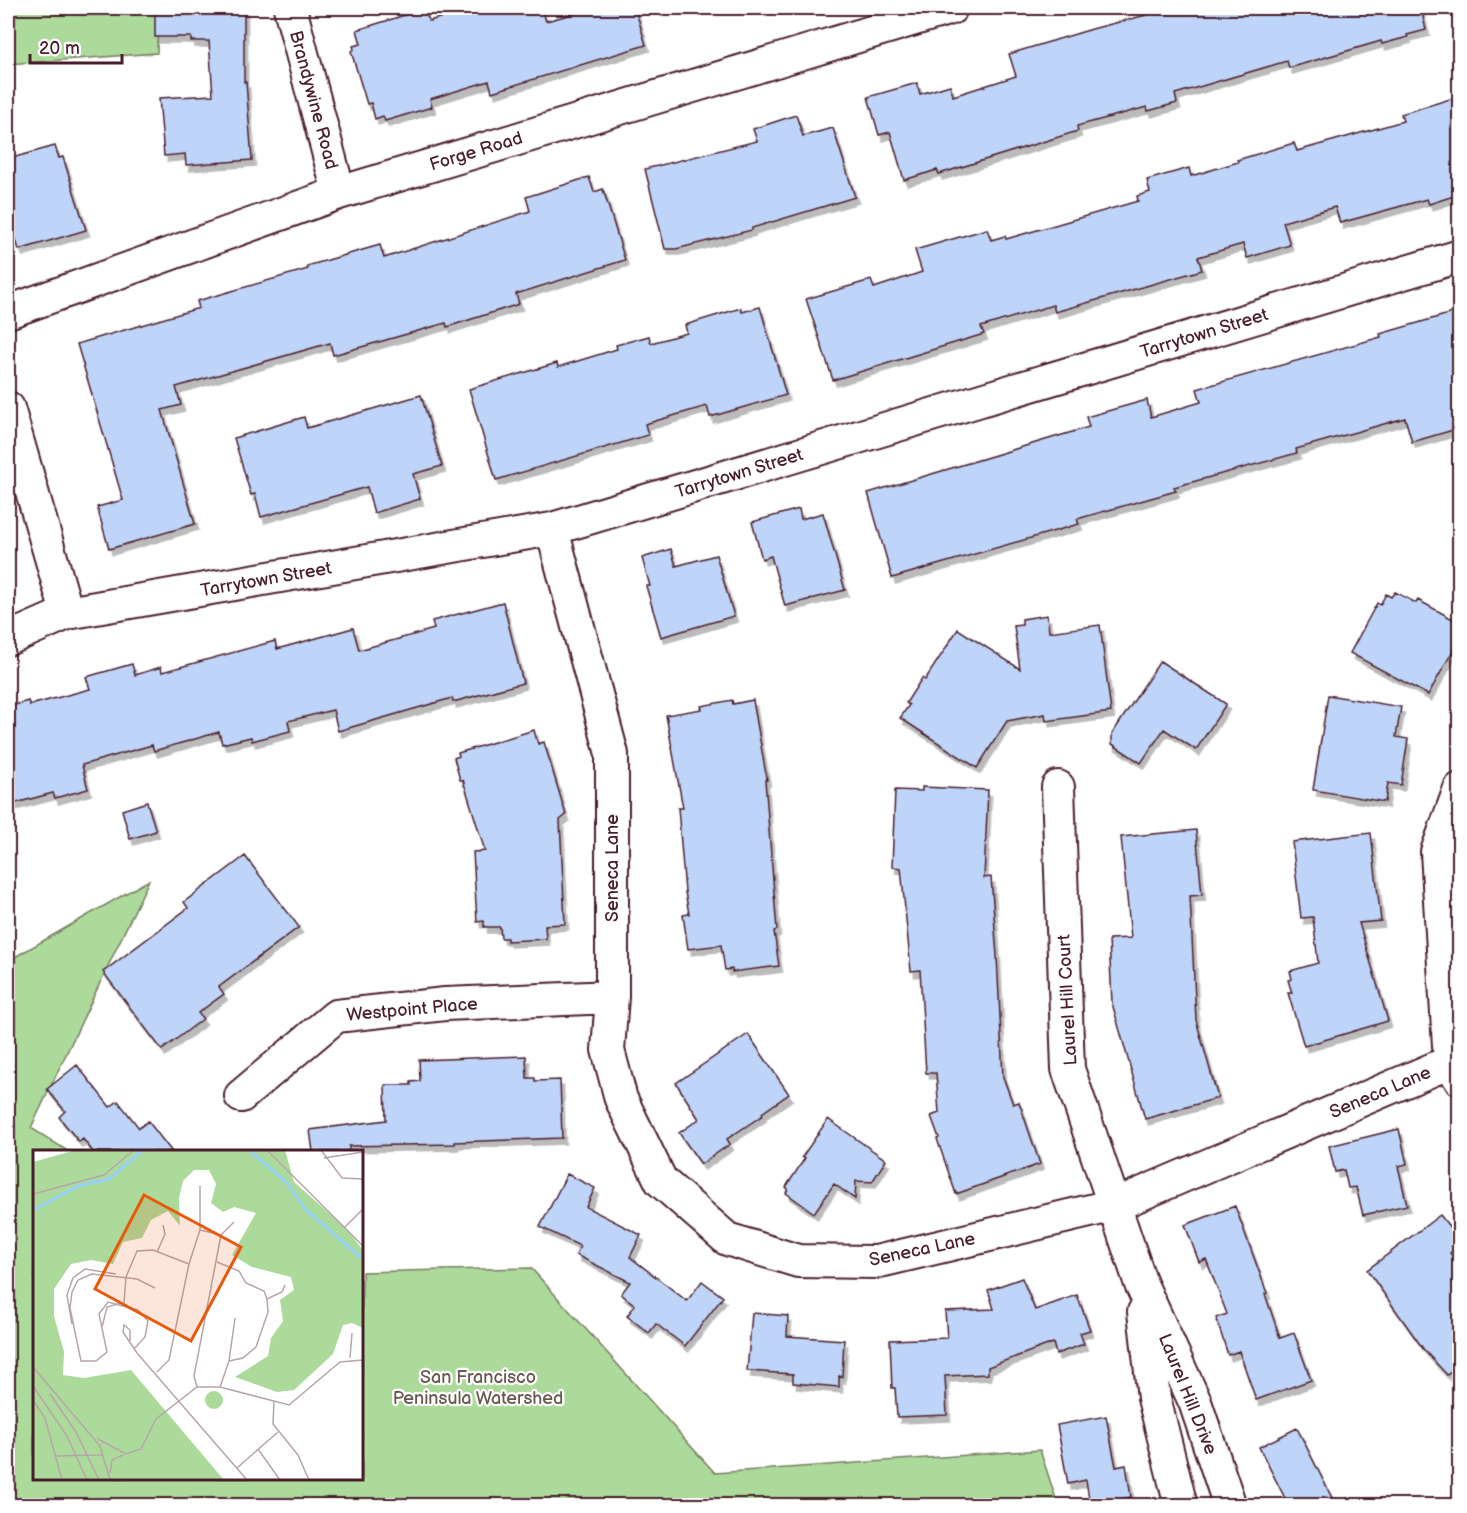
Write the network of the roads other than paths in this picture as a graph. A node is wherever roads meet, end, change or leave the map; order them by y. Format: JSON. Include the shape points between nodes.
{"nodes":[{"id":1,"x":290,"y":8,"type":"edge"},
{"id":2,"x":951,"y":8,"type":"edge"},
{"id":3,"x":339,"y":193,"type":"junction"},
{"id":4,"x":1460,"y":256,"type":"edge"},
{"id":5,"x":8,"y":312,"type":"edge"},
{"id":6,"x":8,"y":408,"type":"edge"},
{"id":7,"x":552,"y":529,"type":"junction"},
{"id":8,"x":67,"y":613,"type":"junction"},
{"id":9,"x":8,"y":639,"type":"edge"},
{"id":10,"x":1058,"y":787,"type":"dead end"},
{"id":11,"x":1460,"y":789,"type":"edge"},
{"id":12,"x":612,"y":997,"type":"junction"},
{"id":13,"x":1455,"y":1070,"type":"edge"},
{"id":14,"x":242,"y":1096,"type":"dead end"},
{"id":15,"x":1115,"y":1205,"type":"junction"},
{"id":16,"x":1141,"y":1284,"type":"junction"},
{"id":17,"x":1181,"y":1506,"type":"edge"},
{"id":18,"x":1230,"y":1506,"type":"edge"}],
"edges":[{"from":1,"to":3,"type":"street","name":"Brandywine Road"},
{"from":2,"to":3,"type":"street","name":"Forge Road"},
{"from":3,"to":5,"type":"street","name":"Forge Road"},
{"from":4,"to":7,"type":"street","name":"Tarrytown Street"},
{"from":6,"to":8,"type":"street"},
{"from":7,"to":8,"type":"street","name":"Tarrytown Street"},
{"from":7,"to":12,"type":"street","name":"Seneca Lane","via":[[612,754]]},
{"from":8,"to":9,"type":"street","name":"Tarrytown Street"},
{"from":10,"to":15,"type":"street","name":"Laurel Hill Court","via":[[1068,1069]]},
{"from":11,"to":13,"type":"street","via":[[1437,852]]},
{"from":12,"to":14,"type":"street","name":"Westpoint Place","via":[[445,1004],[336,1016]]},
{"from":12,"to":15,"type":"street","name":"Seneca Lane","via":[[608,1050],[621,1099],[661,1181],[727,1239],[798,1261],[876,1262]]},
{"from":13,"to":15,"type":"street","name":"Seneca Lane"},
{"from":15,"to":16,"type":"street","name":"Laurel Hill Drive"},
{"from":16,"to":17,"type":"street","name":"Laurel Hill Drive","via":[[1154,1398]]},
{"from":16,"to":18,"type":"street","name":"Laurel Hill Drive","via":[[1195,1402]]}]}
